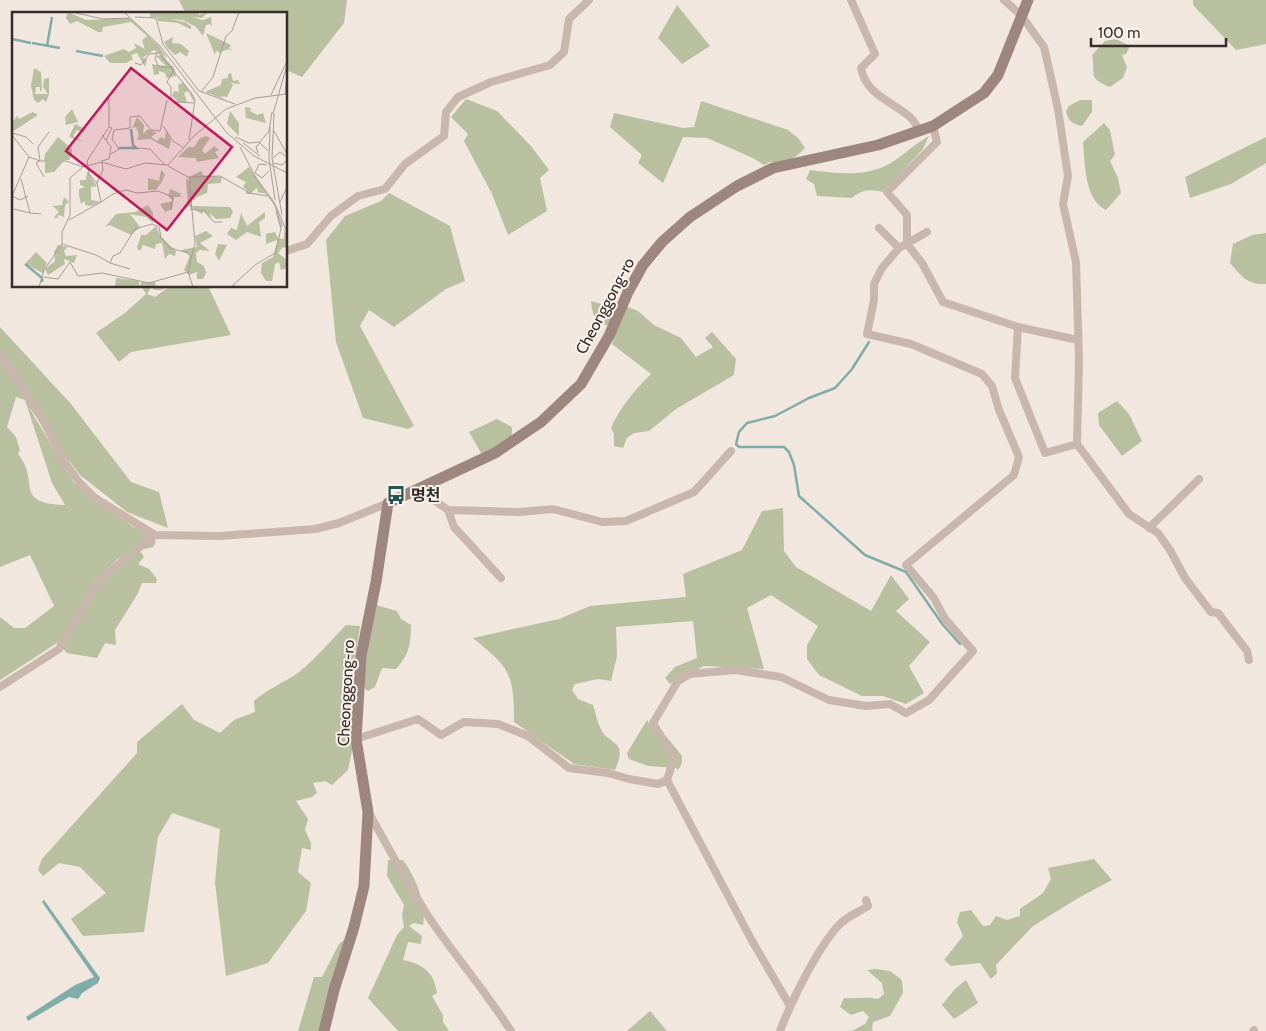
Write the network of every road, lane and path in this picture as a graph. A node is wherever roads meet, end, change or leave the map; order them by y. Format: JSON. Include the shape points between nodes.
{"nodes":[{"id":1,"x":589,"y":0,"type":"edge"},
{"id":2,"x":851,"y":0,"type":"edge"},
{"id":3,"x":1004,"y":0,"type":"edge"},
{"id":4,"x":1028,"y":0,"type":"edge"},
{"id":5,"x":1021,"y":15,"type":"junction"},
{"id":6,"x":933,"y":126,"type":"junction"},
{"id":7,"x":920,"y":131,"type":"junction"},
{"id":8,"x":879,"y":228,"type":"dead end"},
{"id":9,"x":927,"y":232,"type":"dead end"},
{"id":10,"x":907,"y":244,"type":"junction"},
{"id":11,"x":899,"y":248,"type":"junction"},
{"id":12,"x":288,"y":250,"type":"edge"},
{"id":13,"x":1018,"y":327,"type":"junction"},
{"id":14,"x":1078,"y":340,"type":"junction"},
{"id":15,"x":0,"y":354,"type":"edge"},
{"id":16,"x":1077,"y":444,"type":"junction"},
{"id":17,"x":731,"y":451,"type":"dead end"},
{"id":18,"x":1198,"y":479,"type":"dead end"},
{"id":19,"x":418,"y":489,"type":"junction"},
{"id":20,"x":388,"y":503,"type":"junction"},
{"id":21,"x":448,"y":510,"type":"junction"},
{"id":22,"x":1149,"y":528,"type":"junction"},
{"id":23,"x":155,"y":535,"type":"junction"},
{"id":24,"x":501,"y":578,"type":"dead end"},
{"id":25,"x":1249,"y":660,"type":"dead end"},
{"id":26,"x":0,"y":687,"type":"edge"},
{"id":27,"x":356,"y":739,"type":"junction"},
{"id":28,"x":667,"y":780,"type":"junction"},
{"id":29,"x":368,"y":812,"type":"junction"},
{"id":30,"x":866,"y":900,"type":"dead end"},
{"id":31,"x":790,"y":1006,"type":"junction"},
{"id":32,"x":324,"y":1031,"type":"edge"},
{"id":33,"x":511,"y":1031,"type":"edge"},
{"id":34,"x":780,"y":1031,"type":"edge"}],
"edges":[{"from":1,"to":12,"type":"street","via":[[569,19],[564,52],[550,64],[491,82],[458,97],[446,112],[444,136],[405,164],[386,189],[358,196],[331,216],[307,244]]},
{"from":2,"to":7,"type":"street","via":[[875,54],[864,62],[862,73],[876,95],[911,118]]},
{"from":3,"to":5,"type":"street"},
{"from":4,"to":5,"type":"street","name":"Cheonggong-ro"},
{"from":5,"to":6,"type":"street","name":"Cheonggong-ro","via":[[998,75],[984,93]]},
{"from":5,"to":14,"type":"street","via":[[1044,47],[1058,109],[1068,176],[1063,204],[1076,262]]},
{"from":6,"to":7,"type":"street","name":"Cheonggong-ro"},
{"from":6,"to":10,"type":"street","via":[[937,142],[886,192],[907,214]]},
{"from":7,"to":19,"type":"street","name":"Cheonggong-ro","via":[[878,145],[773,168],[737,186],[690,217],[662,242],[643,265],[609,336],[581,384],[540,422],[495,454]]},
{"from":8,"to":11,"type":"street"},
{"from":9,"to":10,"type":"street"},
{"from":10,"to":11,"type":"street"},
{"from":10,"to":13,"type":"street","via":[[922,263],[943,302]]},
{"from":11,"to":28,"type":"street","via":[[882,268],[874,284],[874,300],[866,334],[912,344],[982,374],[992,386],[1019,457],[1014,475],[906,565],[973,651],[929,700],[906,713],[890,704],[866,706],[829,700],[781,677],[734,670],[690,674],[678,681],[653,722],[674,758]]},
{"from":13,"to":14,"type":"street"},
{"from":13,"to":16,"type":"street","via":[[1015,378],[1044,453]]},
{"from":14,"to":16,"type":"street"},
{"from":15,"to":23,"type":"street","via":[[79,482],[96,498]]},
{"from":16,"to":22,"type":"street","via":[[1129,514]]},
{"from":17,"to":21,"type":"street","via":[[694,492],[626,522],[602,522],[553,509],[519,512]]},
{"from":18,"to":22,"type":"street"},
{"from":19,"to":20,"type":"street","name":"Cheonggong-ro"},
{"from":19,"to":21,"type":"street"},
{"from":20,"to":23,"type":"street","name":"Cheonggong-ro","via":[[339,523],[315,528],[220,536]]},
{"from":20,"to":27,"type":"street","name":"Cheonggong-ro","via":[[361,656]]},
{"from":21,"to":24,"type":"street","via":[[454,527]]},
{"from":22,"to":25,"type":"street","via":[[1158,533],[1185,578],[1211,612],[1218,613],[1247,651]]},
{"from":23,"to":26,"type":"street","via":[[100,579],[59,649]]},
{"from":27,"to":28,"type":"street","via":[[418,719],[441,735],[464,722],[498,724],[528,736],[569,768],[658,784]]},
{"from":27,"to":29,"type":"street","name":"Cheonggong-ro"},
{"from":28,"to":31,"type":"street"},
{"from":29,"to":32,"type":"street","name":"Cheonggong-ro","via":[[364,886]]},
{"from":29,"to":33,"type":"street","via":[[429,917]]},
{"from":30,"to":31,"type":"street","via":[[868,906],[839,924]]},
{"from":31,"to":34,"type":"street"}]}
